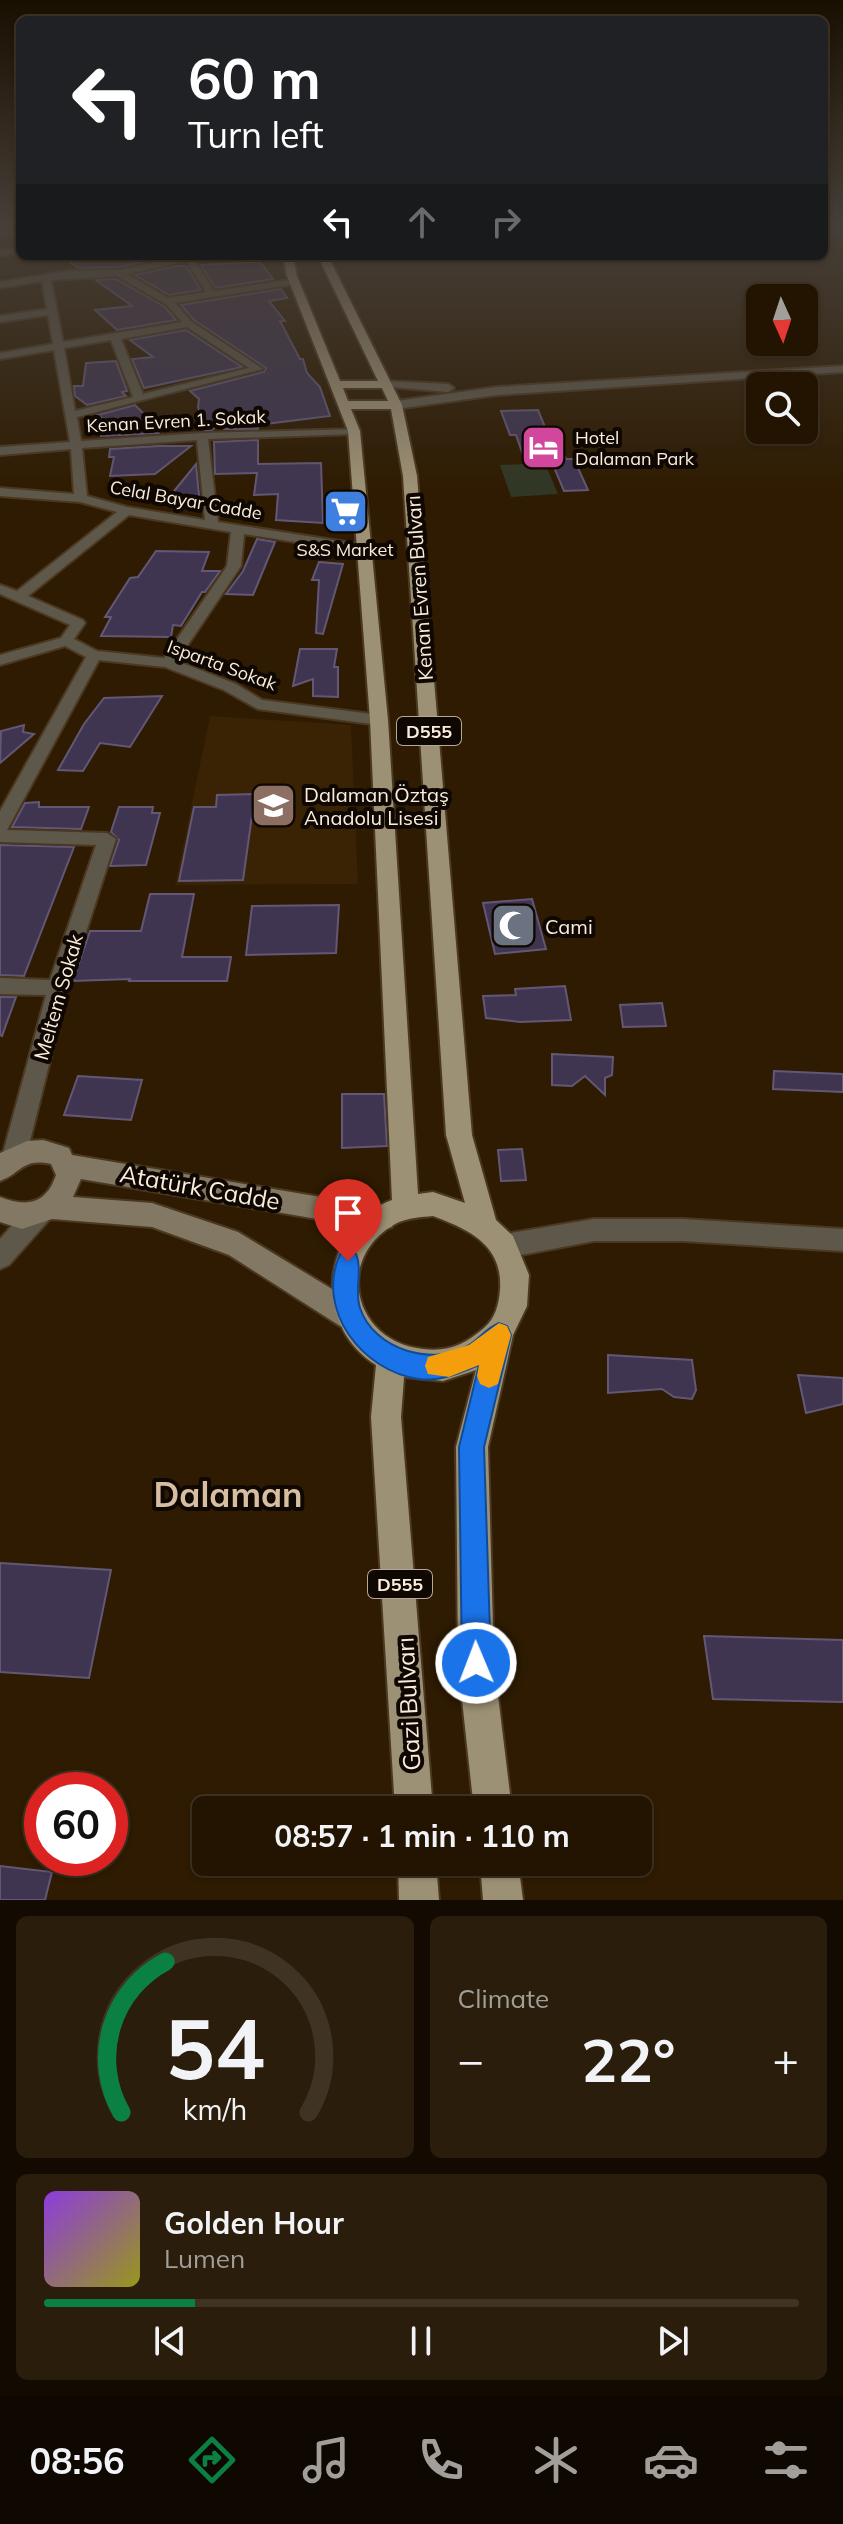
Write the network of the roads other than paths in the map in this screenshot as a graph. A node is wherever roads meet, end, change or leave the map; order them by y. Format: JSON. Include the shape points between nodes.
{"nodes":[{"id":1,"x":42,"y":313,"type":"edge"},
{"id":2,"x":53,"y":313,"type":"edge"},
{"id":3,"x":178,"y":313,"type":"edge"},
{"id":4,"x":307,"y":313,"type":"edge"},
{"id":5,"x":350,"y":313,"type":"edge"},
{"id":6,"x":0,"y":319,"type":"edge"},
{"id":7,"x":189,"y":324,"type":"junction"},
{"id":8,"x":115,"y":337,"type":"junction"},
{"id":9,"x":60,"y":347,"type":"junction"},
{"id":10,"x":0,"y":356,"type":"edge"},
{"id":11,"x":843,"y":369,"type":"edge"},
{"id":12,"x":385,"y":384,"type":"junction"},
{"id":13,"x":337,"y":385,"type":"junction"},
{"id":14,"x":497,"y":391,"type":"junction"},
{"id":15,"x":139,"y":399,"type":"junction"},
{"id":16,"x":345,"y":405,"type":"junction"},
{"id":17,"x":396,"y":405,"type":"junction"},
{"id":18,"x":71,"y":415,"type":"junction"},
{"id":19,"x":354,"y":431,"type":"junction"},
{"id":20,"x":202,"y":436,"type":"junction"},
{"id":21,"x":76,"y":444,"type":"junction"},
{"id":22,"x":0,"y":451,"type":"edge"},
{"id":23,"x":0,"y":492,"type":"edge"},
{"id":24,"x":81,"y":498,"type":"junction"},
{"id":25,"x":126,"y":511,"type":"junction"},
{"id":26,"x":212,"y":525,"type":"junction"},
{"id":27,"x":238,"y":529,"type":"junction"},
{"id":28,"x":365,"y":549,"type":"junction"},
{"id":29,"x":0,"y":589,"type":"edge"},
{"id":30,"x":20,"y":596,"type":"junction"},
{"id":31,"x":66,"y":641,"type":"junction"},
{"id":32,"x":94,"y":655,"type":"junction"},
{"id":33,"x":0,"y":660,"type":"edge"},
{"id":34,"x":168,"y":663,"type":"junction"},
{"id":35,"x":379,"y":720,"type":"junction"},
{"id":36,"x":0,"y":827,"type":"edge"},
{"id":37,"x":0,"y":836,"type":"edge"},
{"id":38,"x":0,"y":986,"type":"edge"},
{"id":39,"x":58,"y":988,"type":"junction"},
{"id":40,"x":4,"y":1164,"type":"edge"},
{"id":41,"x":66,"y":1165,"type":"junction"},
{"id":42,"x":0,"y":1209,"type":"edge"},
{"id":43,"x":44,"y":1210,"type":"junction"},
{"id":44,"x":394,"y":1213,"type":"junction"},
{"id":45,"x":483,"y":1222,"type":"junction"},
{"id":46,"x":843,"y":1240,"type":"edge"},
{"id":47,"x":505,"y":1246,"type":"junction"},
{"id":48,"x":0,"y":1257,"type":"edge"},
{"id":49,"x":350,"y":1316,"type":"junction"},
{"id":50,"x":499,"y":1335,"type":"junction"},
{"id":51,"x":391,"y":1358,"type":"junction"},
{"id":52,"x":413,"y":1796,"type":"edge"},
{"id":53,"x":491,"y":1796,"type":"edge"},
{"id":54,"x":418,"y":1876,"type":"edge"},
{"id":55,"x":500,"y":1876,"type":"edge"},
{"id":56,"x":419,"y":1900,"type":"edge"},
{"id":57,"x":503,"y":1900,"type":"edge"}],
"edges":[{"from":1,"to":6,"type":"street"},
{"from":2,"to":9,"type":"street"},
{"from":3,"to":7,"type":"street"},
{"from":4,"to":13,"type":"main road","number":"D555"},
{"from":5,"to":12,"type":"main road","name":"Kenan Evren Bulvarı","number":"D555"},
{"from":7,"to":8,"type":"street"},
{"from":7,"to":15,"type":"street","via":[[258,369]]},
{"from":8,"to":9,"type":"street"},
{"from":8,"to":15,"type":"street"},
{"from":9,"to":10,"type":"street"},
{"from":9,"to":18,"type":"street"},
{"from":11,"to":14,"type":"street"},
{"from":12,"to":13,"type":"main road"},
{"from":12,"to":14,"type":"street"},
{"from":12,"to":17,"type":"main road","name":"Kenan Evren Bulvarı","number":"D555"},
{"from":13,"to":16,"type":"main road","number":"D555"},
{"from":14,"to":17,"type":"street"},
{"from":15,"to":18,"type":"street"},
{"from":16,"to":17,"type":"main road"},
{"from":16,"to":19,"type":"main road","number":"D555"},
{"from":17,"to":45,"type":"main road","name":"Kenan Evren Bulvarı","number":"D555","via":[[410,476],[459,1135]]},
{"from":18,"to":21,"type":"street"},
{"from":19,"to":20,"type":"street","name":"Kenan Evren 1. Sokak"},
{"from":19,"to":28,"type":"main road","number":"D555"},
{"from":20,"to":21,"type":"street","name":"Kenan Evren 1. Sokak"},
{"from":20,"to":26,"type":"street"},
{"from":21,"to":22,"type":"street","name":"Kenan Evren 1. Sokak"},
{"from":21,"to":24,"type":"street"},
{"from":23,"to":24,"type":"street","name":"Celal Bayar Cadde"},
{"from":24,"to":25,"type":"street","name":"Celal Bayar Cadde"},
{"from":25,"to":26,"type":"street","name":"Celal Bayar Cadde"},
{"from":25,"to":30,"type":"street"},
{"from":26,"to":27,"type":"street","name":"Celal Bayar Cadde"},
{"from":27,"to":28,"type":"street","name":"Celal Bayar Cadde"},
{"from":27,"to":34,"type":"street","via":[[234,566]]},
{"from":28,"to":35,"type":"main road","number":"D555"},
{"from":29,"to":30,"type":"street"},
{"from":30,"to":31,"type":"street","via":[[78,623]]},
{"from":31,"to":32,"type":"street","name":"Isparta Sokak"},
{"from":31,"to":33,"type":"street"},
{"from":32,"to":34,"type":"street","name":"Isparta Sokak"},
{"from":32,"to":36,"type":"street"},
{"from":34,"to":35,"type":"street","name":"Isparta Sokak","via":[[258,704]]},
{"from":35,"to":44,"type":"main road","number":"D555"},
{"from":37,"to":39,"type":"street","name":"Meltem Sokak","via":[[107,839]]},
{"from":38,"to":39,"type":"street"},
{"from":39,"to":40,"type":"street","name":"Meltem Sokak"},
{"from":40,"to":41,"type":"main road","name":"Atatürk Cadde","via":[[38,1150],[60,1156]]},
{"from":41,"to":43,"type":"main road","via":[[67,1186]]},
{"from":41,"to":44,"type":"main road","name":"Atatürk Cadde"},
{"from":42,"to":43,"type":"main road","name":"Atatürk Cadde","via":[[14,1216]]},
{"from":43,"to":48,"type":"street"},
{"from":43,"to":49,"type":"main road","name":"Atatürk Cadde","via":[[152,1215],[238,1245]]},
{"from":44,"to":45,"type":"main road","via":[[433,1204],[459,1209]]},
{"from":44,"to":49,"type":"main road","via":[[361,1237],[348,1261],[344,1289]]},
{"from":45,"to":47,"type":"main road"},
{"from":46,"to":47,"type":"street","via":[[594,1230]]},
{"from":47,"to":50,"type":"main road","via":[[516,1290]]},
{"from":49,"to":51,"type":"main road","via":[[366,1340]]},
{"from":50,"to":51,"type":"main road","via":[[477,1354],[449,1365],[419,1367]]},
{"from":50,"to":53,"type":"main road","via":[[472,1447],[476,1663]]},
{"from":51,"to":52,"type":"main road","name":"Gazi Bulvarı","number":"D555","via":[[386,1417]]},
{"from":54,"to":56,"type":"main road"},
{"from":55,"to":57,"type":"main road"}]}
